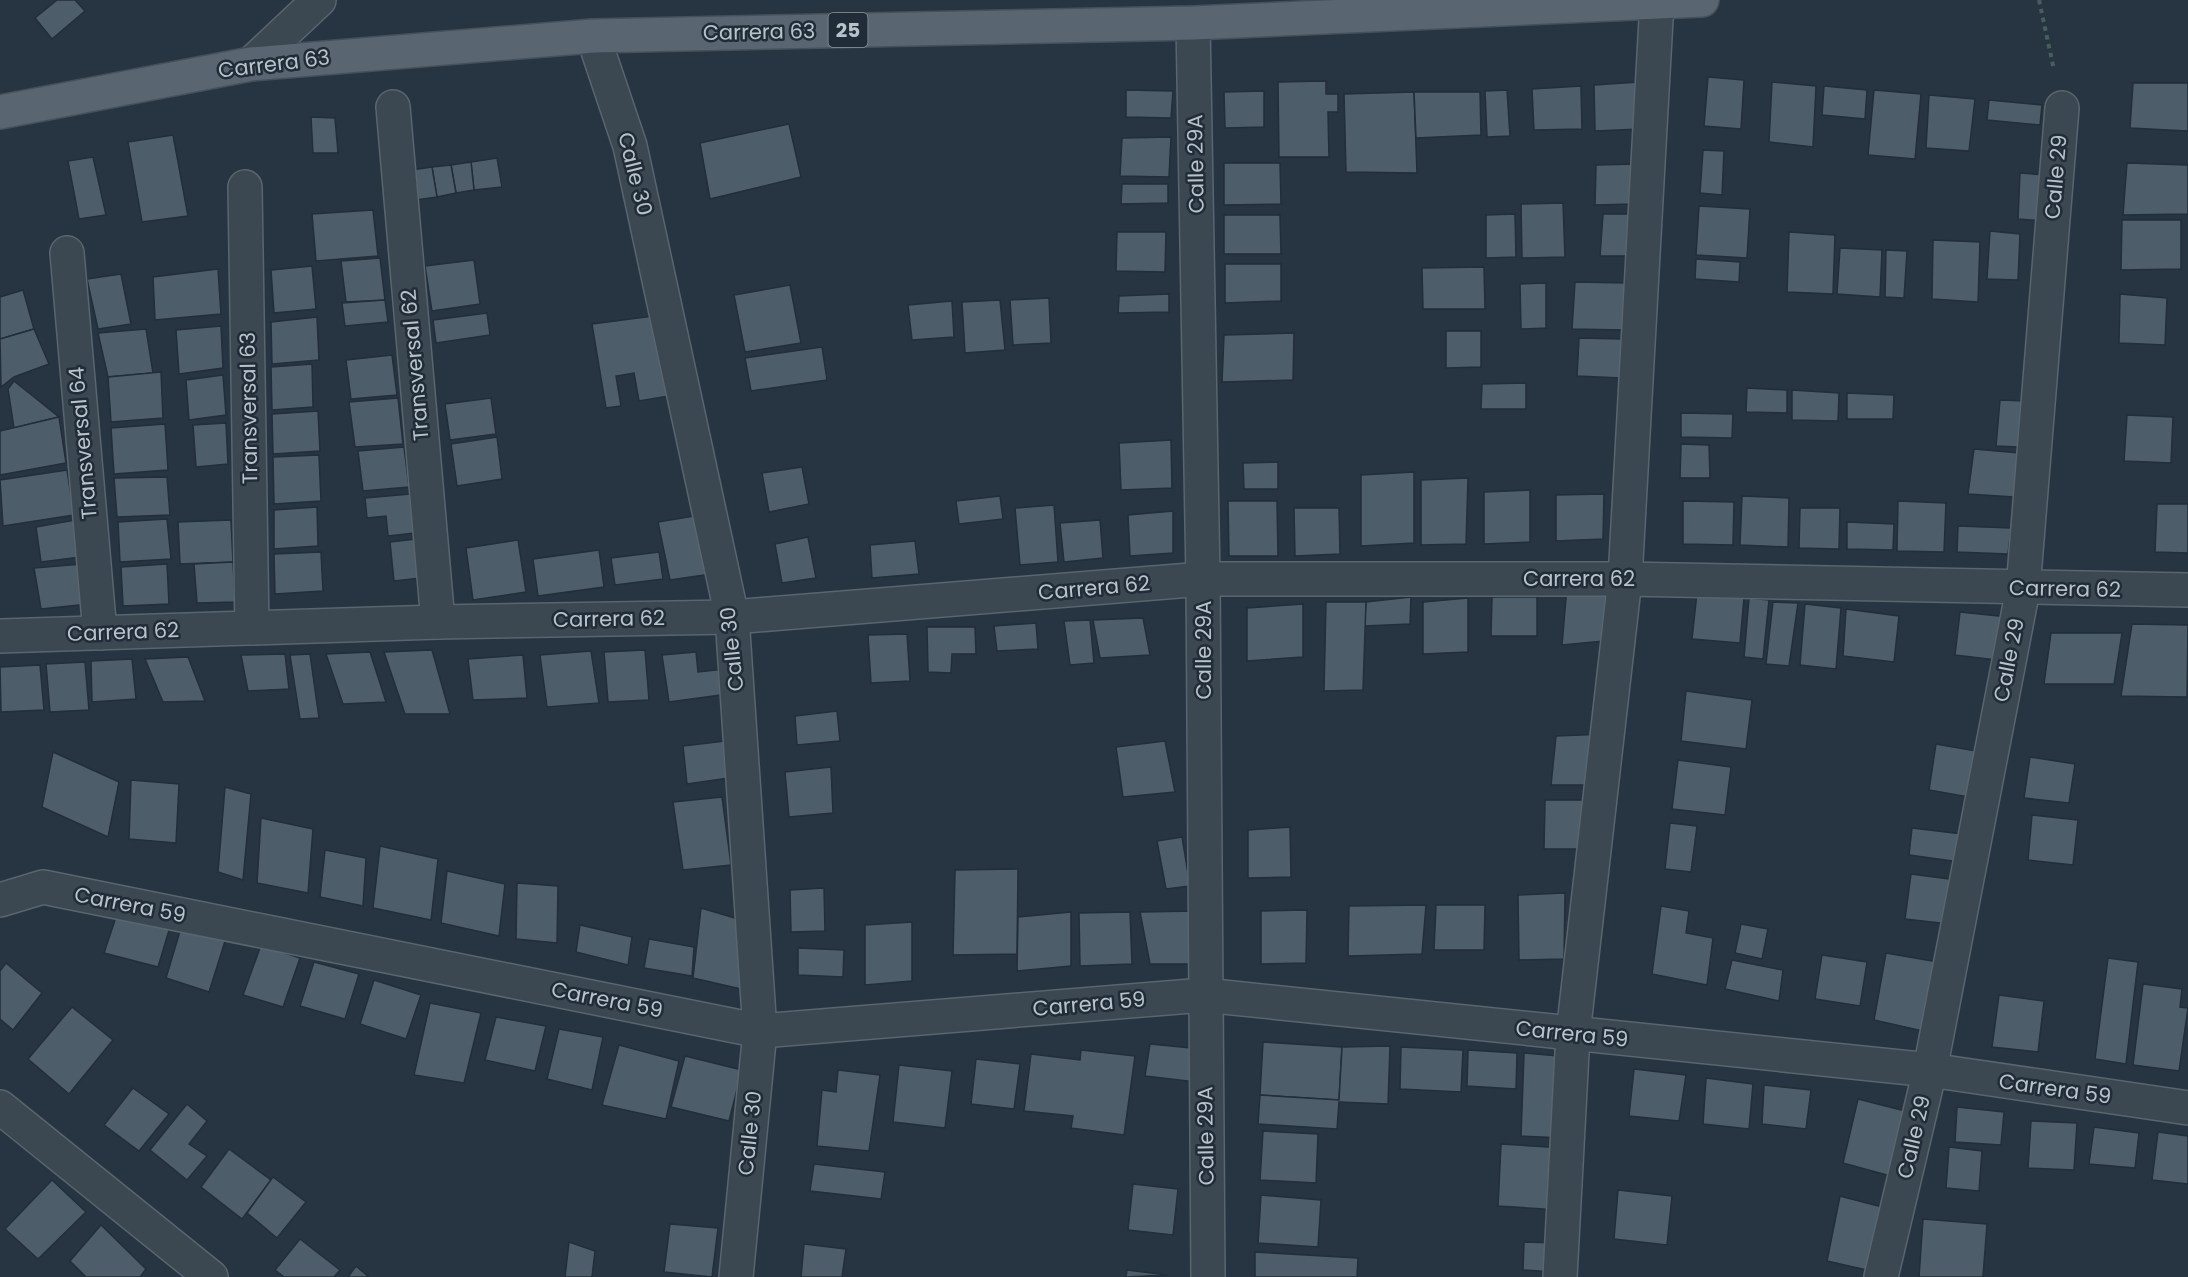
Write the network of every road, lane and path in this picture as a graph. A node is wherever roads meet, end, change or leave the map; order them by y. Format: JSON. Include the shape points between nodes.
{"nodes":[{"id":1,"x":319,"y":0,"type":"edge"},
{"id":2,"x":1702,"y":0,"type":"edge"},
{"id":3,"x":2039,"y":0,"type":"edge"},
{"id":4,"x":1657,"y":1,"type":"edge"},
{"id":5,"x":1193,"y":23,"type":"junction"},
{"id":6,"x":593,"y":36,"type":"junction"},
{"id":7,"x":251,"y":64,"type":"junction"},
{"id":8,"x":393,"y":107,"type":"dead end"},
{"id":9,"x":2062,"y":108,"type":"joint"},
{"id":10,"x":0,"y":112,"type":"edge"},
{"id":11,"x":245,"y":188,"type":"dead end"},
{"id":12,"x":67,"y":253,"type":"dead end"},
{"id":13,"x":1203,"y":579,"type":"junction"},
{"id":14,"x":1624,"y":579,"type":"junction"},
{"id":15,"x":2023,"y":589,"type":"junction"},
{"id":16,"x":2188,"y":590,"type":"edge"},
{"id":17,"x":732,"y":617,"type":"junction"},
{"id":18,"x":438,"y":622,"type":"junction"},
{"id":19,"x":252,"y":628,"type":"junction"},
{"id":20,"x":100,"y":633,"type":"junction"},
{"id":21,"x":0,"y":636,"type":"edge"},
{"id":22,"x":0,"y":900,"type":"edge"},
{"id":23,"x":1204,"y":995,"type":"junction"},
{"id":24,"x":760,"y":1031,"type":"junction"},
{"id":25,"x":1573,"y":1034,"type":"junction"},
{"id":26,"x":1930,"y":1070,"type":"junction"},
{"id":27,"x":0,"y":1107,"type":"edge"},
{"id":28,"x":2188,"y":1108,"type":"edge"},
{"id":29,"x":211,"y":1277,"type":"edge"},
{"id":30,"x":736,"y":1277,"type":"edge"},
{"id":31,"x":1208,"y":1277,"type":"edge"},
{"id":32,"x":1560,"y":1277,"type":"edge"},
{"id":33,"x":1881,"y":1277,"type":"edge"}],
"edges":[{"from":1,"to":7,"type":"street"},
{"from":2,"to":4,"type":"main road","name":"Carrera 63","number":"25"},
{"from":3,"to":9,"type":"path","name":"Calle 29"},
{"from":4,"to":5,"type":"main road","name":"Carrera 63","number":"25"},
{"from":4,"to":14,"type":"street"},
{"from":5,"to":6,"type":"main road","name":"Carrera 63","number":"25"},
{"from":5,"to":13,"type":"street","name":"Calle 29A"},
{"from":6,"to":7,"type":"main road","name":"Carrera 63","number":"25"},
{"from":6,"to":17,"type":"street","name":"Calle 30","via":[[630,146]]},
{"from":7,"to":10,"type":"main road","name":"Carrera 63","number":"25"},
{"from":8,"to":18,"type":"street","name":"Transversal 62"},
{"from":9,"to":15,"type":"street","name":"Calle 29"},
{"from":11,"to":19,"type":"street","name":"Transversal 63"},
{"from":12,"to":20,"type":"street","name":"Transversal 64"},
{"from":13,"to":14,"type":"street","name":"Carrera 62"},
{"from":13,"to":17,"type":"street","name":"Carrera 62"},
{"from":13,"to":23,"type":"street","name":"Calle 29A"},
{"from":14,"to":15,"type":"street","name":"Carrera 62"},
{"from":14,"to":25,"type":"street"},
{"from":15,"to":16,"type":"street","name":"Carrera 62"},
{"from":15,"to":26,"type":"street","name":"Calle 29"},
{"from":17,"to":18,"type":"street","name":"Carrera 62"},
{"from":17,"to":24,"type":"street","name":"Calle 30"},
{"from":18,"to":19,"type":"street","name":"Carrera 62"},
{"from":19,"to":20,"type":"street","name":"Carrera 62"},
{"from":20,"to":21,"type":"street","name":"Carrera 62"},
{"from":22,"to":24,"type":"street","name":"Carrera 59","via":[[43,887]]},
{"from":23,"to":24,"type":"street","name":"Carrera 59"},
{"from":23,"to":25,"type":"street","name":"Carrera 59"},
{"from":23,"to":31,"type":"street","name":"Calle 29A"},
{"from":24,"to":30,"type":"street","name":"Calle 30"},
{"from":25,"to":26,"type":"street","name":"Carrera 59"},
{"from":25,"to":32,"type":"street"},
{"from":26,"to":28,"type":"street","name":"Carrera 59"},
{"from":26,"to":33,"type":"street","name":"Calle 29"},
{"from":27,"to":29,"type":"street"}]}
